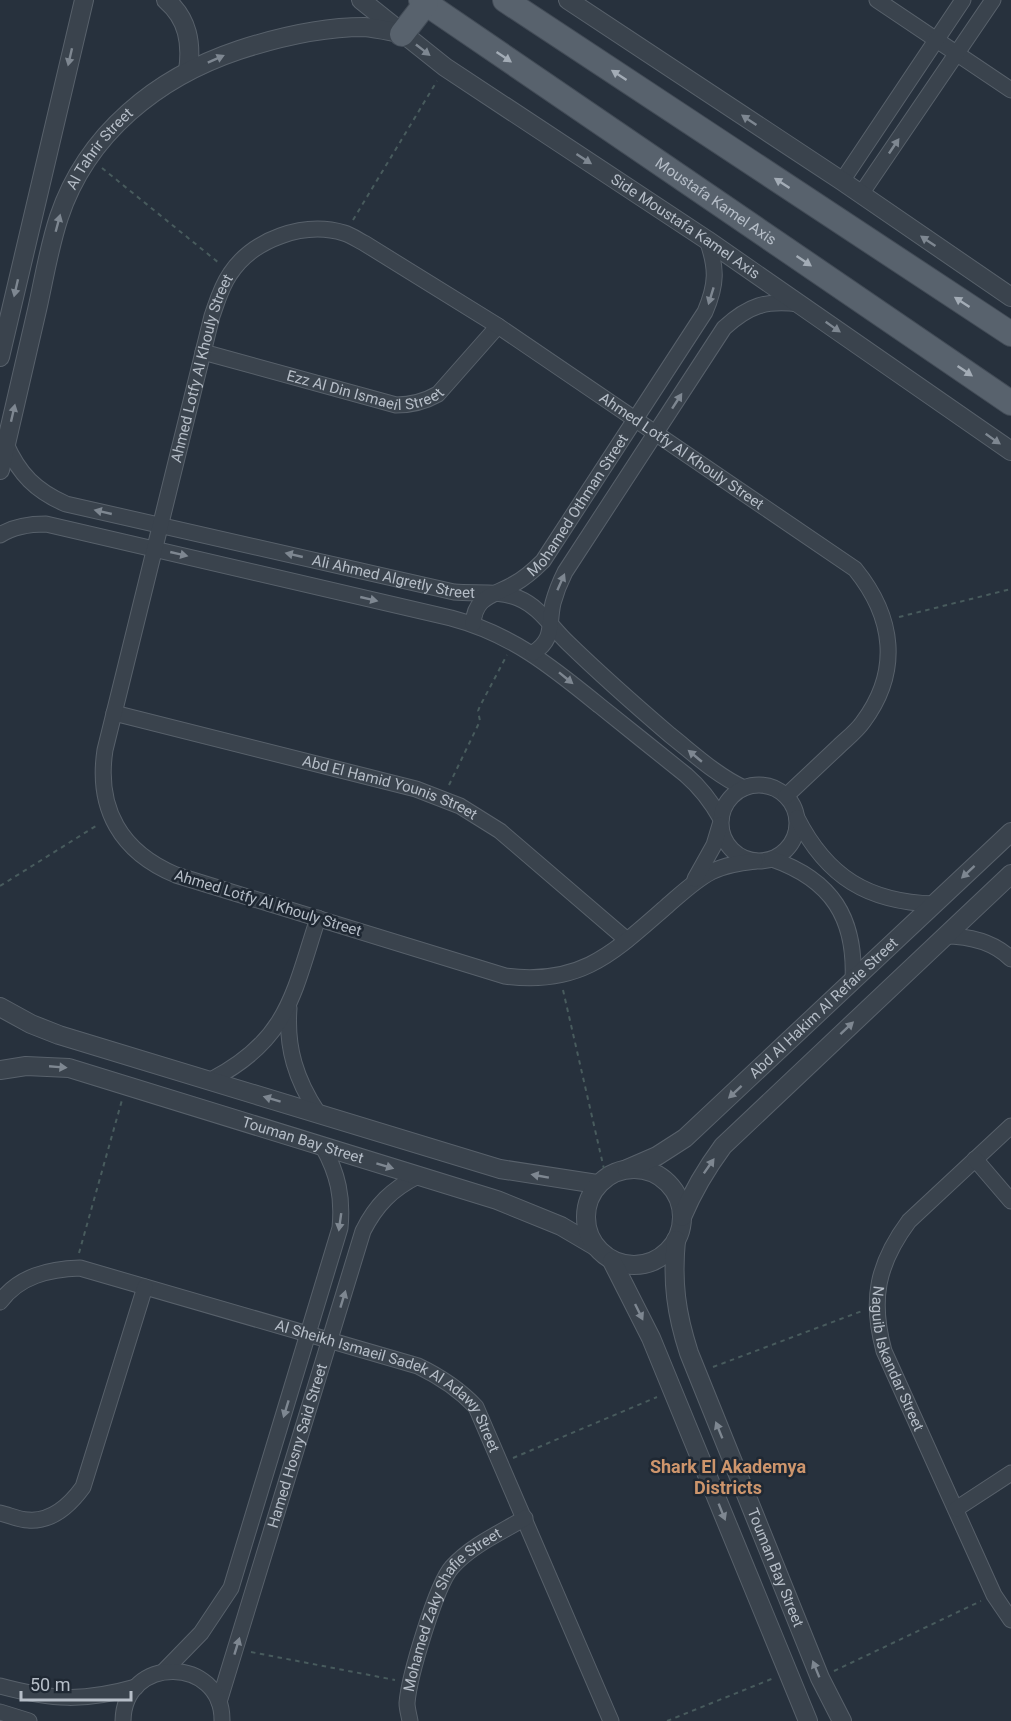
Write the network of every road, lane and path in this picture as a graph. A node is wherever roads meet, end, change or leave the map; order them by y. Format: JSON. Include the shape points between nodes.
{"nodes":[{"id":1,"x":84,"y":0,"type":"edge"},
{"id":2,"x":166,"y":0,"type":"edge"},
{"id":3,"x":361,"y":0,"type":"edge"},
{"id":4,"x":505,"y":0,"type":"edge"},
{"id":5,"x":568,"y":0,"type":"edge"},
{"id":6,"x":877,"y":0,"type":"edge"},
{"id":7,"x":963,"y":0,"type":"edge"},
{"id":8,"x":993,"y":0,"type":"edge"},
{"id":9,"x":424,"y":2,"type":"edge"},
{"id":10,"x":402,"y":34,"type":"junction"},
{"id":11,"x":936,"y":40,"type":"junction"},
{"id":12,"x":957,"y":54,"type":"junction"},
{"id":13,"x":445,"y":67,"type":"junction"},
{"id":14,"x":188,"y":71,"type":"junction"},
{"id":15,"x":1011,"y":90,"type":"edge"},
{"id":16,"x":89,"y":157,"type":"junction"},
{"id":17,"x":842,"y":181,"type":"junction"},
{"id":18,"x":861,"y":195,"type":"junction"},
{"id":19,"x":345,"y":233,"type":"junction"},
{"id":20,"x":707,"y":240,"type":"junction"},
{"id":21,"x":230,"y":273,"type":"junction"},
{"id":22,"x":1011,"y":297,"type":"edge"},
{"id":23,"x":799,"y":304,"type":"junction"},
{"id":24,"x":498,"y":326,"type":"junction"},
{"id":25,"x":1011,"y":334,"type":"edge"},
{"id":26,"x":204,"y":352,"type":"junction"},
{"id":27,"x":0,"y":357,"type":"edge"},
{"id":28,"x":1011,"y":403,"type":"edge"},
{"id":29,"x":636,"y":419,"type":"junction"},
{"id":30,"x":656,"y":432,"type":"junction"},
{"id":31,"x":6,"y":444,"type":"junction"},
{"id":32,"x":1011,"y":451,"type":"edge"},
{"id":33,"x":0,"y":470,"type":"edge"},
{"id":34,"x":161,"y":525,"type":"junction"},
{"id":35,"x":0,"y":535,"type":"edge"},
{"id":36,"x":155,"y":549,"type":"junction"},
{"id":37,"x":1011,"y":589,"type":"edge"},
{"id":38,"x":496,"y":592,"type":"junction"},
{"id":39,"x":884,"y":620,"type":"junction"},
{"id":40,"x":473,"y":624,"type":"junction"},
{"id":41,"x":551,"y":624,"type":"junction"},
{"id":42,"x":514,"y":642,"type":"junction"},
{"id":43,"x":533,"y":653,"type":"junction"},
{"id":44,"x":114,"y":713,"type":"junction"},
{"id":45,"x":744,"y":788,"type":"junction"},
{"id":46,"x":786,"y":796,"type":"junction"},
{"id":47,"x":442,"y":798,"type":"junction"},
{"id":48,"x":111,"y":817,"type":"junction"},
{"id":49,"x":797,"y":818,"type":"junction"},
{"id":50,"x":721,"y":821,"type":"junction"},
{"id":51,"x":1011,"y":832,"type":"edge"},
{"id":52,"x":772,"y":859,"type":"junction"},
{"id":53,"x":755,"y":861,"type":"junction"},
{"id":54,"x":1011,"y":874,"type":"edge"},
{"id":55,"x":692,"y":884,"type":"junction"},
{"id":56,"x":0,"y":886,"type":"edge"},
{"id":57,"x":934,"y":904,"type":"junction"},
{"id":58,"x":318,"y":918,"type":"junction"},
{"id":59,"x":945,"y":936,"type":"junction"},
{"id":60,"x":627,"y":940,"type":"junction"},
{"id":61,"x":1011,"y":959,"type":"edge"},
{"id":62,"x":560,"y":975,"type":"junction"},
{"id":63,"x":853,"y":981,"type":"junction"},
{"id":64,"x":290,"y":1003,"type":"junction"},
{"id":65,"x":0,"y":1007,"type":"edge"},
{"id":66,"x":0,"y":1070,"type":"edge"},
{"id":67,"x":211,"y":1080,"type":"junction"},
{"id":68,"x":126,"y":1085,"type":"junction"},
{"id":69,"x":318,"y":1113,"type":"junction"},
{"id":70,"x":1011,"y":1126,"type":"edge"},
{"id":71,"x":323,"y":1147,"type":"junction"},
{"id":72,"x":975,"y":1160,"type":"junction"},
{"id":73,"x":627,"y":1169,"type":"junction"},
{"id":74,"x":418,"y":1176,"type":"junction"},
{"id":75,"x":602,"y":1181,"type":"junction"},
{"id":76,"x":1011,"y":1202,"type":"edge"},
{"id":77,"x":682,"y":1217,"type":"junction"},
{"id":78,"x":676,"y":1240,"type":"junction"},
{"id":79,"x":595,"y":1246,"type":"junction"},
{"id":80,"x":612,"y":1261,"type":"junction"},
{"id":81,"x":74,"y":1268,"type":"junction"},
{"id":82,"x":145,"y":1287,"type":"junction"},
{"id":83,"x":0,"y":1302,"type":"edge"},
{"id":84,"x":876,"y":1305,"type":"junction"},
{"id":85,"x":308,"y":1334,"type":"junction"},
{"id":86,"x":330,"y":1341,"type":"junction"},
{"id":87,"x":696,"y":1373,"type":"junction"},
{"id":88,"x":672,"y":1390,"type":"junction"},
{"id":89,"x":502,"y":1462,"type":"junction"},
{"id":90,"x":1011,"y":1473,"type":"edge"},
{"id":91,"x":956,"y":1509,"type":"junction"},
{"id":92,"x":0,"y":1513,"type":"edge"},
{"id":93,"x":525,"y":1518,"type":"junction"},
{"id":94,"x":994,"y":1595,"type":"junction"},
{"id":95,"x":1011,"y":1620,"type":"edge"},
{"id":96,"x":236,"y":1650,"type":"junction"},
{"id":97,"x":164,"y":1671,"type":"junction"},
{"id":98,"x":788,"y":1672,"type":"junction"},
{"id":99,"x":820,"y":1678,"type":"junction"},
{"id":100,"x":410,"y":1683,"type":"junction"},
{"id":101,"x":0,"y":1686,"type":"edge"},
{"id":102,"x":136,"y":1687,"type":"junction"},
{"id":103,"x":219,"y":1702,"type":"junction"},
{"id":104,"x":0,"y":1712,"type":"edge"},
{"id":105,"x":29,"y":1721,"type":"edge"},
{"id":106,"x":123,"y":1721,"type":"edge"},
{"id":107,"x":222,"y":1721,"type":"edge"},
{"id":108,"x":410,"y":1721,"type":"edge"},
{"id":109,"x":611,"y":1721,"type":"edge"},
{"id":110,"x":667,"y":1721,"type":"edge"},
{"id":111,"x":808,"y":1721,"type":"edge"},
{"id":112,"x":842,"y":1721,"type":"edge"}],
"edges":[{"from":1,"to":27,"type":"street","one_way":true},
{"from":2,"to":14,"type":"street","via":[[186,26],[190,40]]},
{"from":3,"to":10,"type":"street","name":"Side Moustafa Kamel Axis"},
{"from":25,"to":4,"type":"main road","one_way":true},
{"from":17,"to":5,"type":"street","one_way":true},
{"from":6,"to":11,"type":"street"},
{"from":7,"to":11,"type":"street"},
{"from":8,"to":12,"type":"street"},
{"from":9,"to":10,"type":"main road"},
{"from":9,"to":28,"type":"main road","name":"Moustafa Kamel Axis","one_way":true},
{"from":10,"to":13,"type":"street","name":"Side Moustafa Kamel Axis","one_way":true},
{"from":14,"to":10,"type":"street","name":"Al Tahrir Street","one_way":true,"via":[[255,45],[304,33],[367,27]]},
{"from":11,"to":12,"type":"street"},
{"from":11,"to":17,"type":"street"},
{"from":12,"to":15,"type":"street"},
{"from":18,"to":12,"type":"street","one_way":true},
{"from":13,"to":19,"type":"path"},
{"from":13,"to":20,"type":"street","name":"Side Moustafa Kamel Axis","one_way":true},
{"from":14,"to":16,"type":"street","name":"Al Tahrir Street","via":[[163,85],[118,121]]},
{"from":16,"to":21,"type":"path"},
{"from":31,"to":16,"type":"street","name":"Al Tahrir Street","one_way":true,"via":[[59,219]]},
{"from":17,"to":18,"type":"street"},
{"from":22,"to":18,"type":"street","one_way":true},
{"from":19,"to":21,"type":"street","name":"Ahmed Lotfy Al Khouly Street","via":[[313,230],[281,235],[261,245]]},
{"from":19,"to":24,"type":"street","name":"Ahmed Lotfy Al Khouly Street"},
{"from":20,"to":23,"type":"street","name":"Side Moustafa Kamel Axis"},
{"from":20,"to":29,"type":"street","name":"Mohamed Othman Street","one_way":true,"via":[[713,257],[713,294]]},
{"from":21,"to":26,"type":"street","name":"Ahmed Lotfy Al Khouly Street","via":[[212,316]]},
{"from":30,"to":23,"type":"street","name":"Mohamed Othman Street","one_way":true,"via":[[724,328],[758,305],[779,301]]},
{"from":23,"to":32,"type":"street","name":"Side Moustafa Kamel Axis","one_way":true},
{"from":24,"to":26,"type":"street","name":"Ezz Al Din Ismaeil Street","via":[[438,394],[410,405],[396,405]]},
{"from":24,"to":29,"type":"street","name":"Ahmed Lotfy Al Khouly Street"},
{"from":26,"to":34,"type":"street","name":"Ahmed Lotfy Al Khouly Street"},
{"from":29,"to":30,"type":"street","name":"Ahmed Lotfy Al Khouly Street"},
{"from":29,"to":38,"type":"street","name":"Mohamed Othman Street","via":[[543,561],[513,585]]},
{"from":30,"to":39,"type":"street","name":"Ahmed Lotfy Al Khouly Street","via":[[855,569],[873,594]]},
{"from":41,"to":30,"type":"street","name":"Mohamed Othman Street","one_way":true,"via":[[557,588],[565,572]]},
{"from":31,"to":33,"type":"street","name":"Al Tahrir Street"},
{"from":34,"to":31,"type":"street","name":"Ali Ahmed Algretly Street","one_way":true,"via":[[50,497],[23,475]]},
{"from":34,"to":36,"type":"street","name":"Ahmed Lotfy Al Khouly Street"},
{"from":38,"to":34,"type":"street","name":"Ali Ahmed Algretly Street","one_way":true,"via":[[454,592]]},
{"from":35,"to":36,"type":"street","name":"Ali Ahmed Algretly Street","via":[[17,526],[46,524]]},
{"from":36,"to":40,"type":"street","name":"Ali Ahmed Algretly Street","one_way":true},
{"from":36,"to":44,"type":"street","name":"Ahmed Lotfy Al Khouly Street"},
{"from":37,"to":39,"type":"path"},
{"from":38,"to":40,"type":"street","name":"Mohamed Othman Street","via":[[477,608]]},
{"from":38,"to":41,"type":"street","name":"Ali Ahmed Algretly Street","via":[[527,602]]},
{"from":39,"to":46,"type":"street","name":"Ahmed Lotfy Al Khouly Street","via":[[887,664],[875,704],[862,724]]},
{"from":40,"to":42,"type":"street","name":"Ali Ahmed Algretly Street"},
{"from":41,"to":43,"type":"street","name":"Mohamed Othman Street","via":[[546,641]]},
{"from":45,"to":41,"type":"street","name":"Ali Ahmed Algretly Street","one_way":true,"via":[[717,773],[620,692]]},
{"from":42,"to":43,"type":"street","name":"Ali Ahmed Algretly Street"},
{"from":42,"to":47,"type":"path","via":[[480,706],[480,721]]},
{"from":43,"to":50,"type":"street","name":"Ali Ahmed Algretly Street","one_way":true,"via":[[700,788]]},
{"from":44,"to":47,"type":"street","name":"Abd El Hamid Younis Street"},
{"from":44,"to":48,"type":"street","name":"Ahmed Lotfy Al Khouly Street","via":[[103,767]]},
{"from":45,"to":46,"type":"street","via":[[764,785]]},
{"from":45,"to":50,"type":"street","via":[[730,797]]},
{"from":46,"to":49,"type":"street"},
{"from":47,"to":60,"type":"street","name":"Abd El Hamid Younis Street","via":[[500,831]]},
{"from":48,"to":56,"type":"path"},
{"from":48,"to":58,"type":"street","name":"Ahmed Lotfy Al Khouly Street","via":[[131,847],[160,868]]},
{"from":49,"to":52,"type":"street","via":[[795,835],[786,849]]},
{"from":49,"to":57,"type":"street","via":[[808,840],[841,876],[885,898]]},
{"from":50,"to":53,"type":"street","via":[[730,849]]},
{"from":50,"to":55,"type":"street","name":"Ahmed Lotfy Al Khouly Street","via":[[714,845]]},
{"from":51,"to":57,"type":"street","name":"Abd Al Hakim Al Refaie Street","one_way":true},
{"from":52,"to":53,"type":"street"},
{"from":52,"to":63,"type":"street","via":[[813,879],[836,904],[850,935]]},
{"from":53,"to":55,"type":"street","name":"Ahmed Lotfy Al Khouly Street","via":[[711,872]]},
{"from":54,"to":59,"type":"street","name":"Abd Al Hakim Al Refaie Street"},
{"from":55,"to":60,"type":"street","name":"Ahmed Lotfy Al Khouly Street"},
{"from":57,"to":63,"type":"street","name":"Abd Al Hakim Al Refaie Street"},
{"from":58,"to":62,"type":"street","name":"Ahmed Lotfy Al Khouly Street","via":[[505,975],[527,979]]},
{"from":58,"to":64,"type":"street"},
{"from":59,"to":61,"type":"street","via":[[978,939]]},
{"from":77,"to":59,"type":"street","name":"Abd Al Hakim Al Refaie Street","one_way":true,"via":[[697,1184],[723,1146]]},
{"from":60,"to":62,"type":"street","name":"Ahmed Lotfy Al Khouly Street","via":[[592,965]]},
{"from":62,"to":75,"type":"path"},
{"from":63,"to":73,"type":"street","name":"Abd Al Hakim Al Refaie Street","one_way":true,"via":[[685,1138]]},
{"from":64,"to":67,"type":"street","via":[[279,1023],[249,1057]]},
{"from":64,"to":69,"type":"street","via":[[292,1061],[305,1094]]},
{"from":65,"to":67,"type":"street","name":"Touman Bay Street","via":[[58,1035]]},
{"from":66,"to":68,"type":"street","name":"Touman Bay Street","one_way":true,"via":[[26,1066],[69,1068]]},
{"from":69,"to":67,"type":"street","name":"Touman Bay Street","one_way":true},
{"from":68,"to":71,"type":"street","name":"Touman Bay Street"},
{"from":68,"to":81,"type":"path"},
{"from":75,"to":69,"type":"street","name":"Touman Bay Street","one_way":true,"via":[[500,1169]]},
{"from":70,"to":72,"type":"street","name":"Naguib Iskandar Street"},
{"from":71,"to":74,"type":"street","name":"Touman Bay Street","one_way":true},
{"from":71,"to":85,"type":"street","name":"Hamed Hosny Said Street","one_way":true,"via":[[340,1185],[342,1206],[340,1228]]},
{"from":72,"to":76,"type":"street"},
{"from":72,"to":84,"type":"street","name":"Naguib Iskandar Street","via":[[909,1221],[895,1240],[878,1282]]},
{"from":73,"to":75,"type":"street"},
{"from":73,"to":77,"type":"street","via":[[661,1176],[681,1205]]},
{"from":74,"to":79,"type":"street","name":"Touman Bay Street","via":[[529,1212]]},
{"from":86,"to":74,"type":"street","name":"Hamed Hosny Said Street","one_way":true,"via":[[372,1213],[400,1185]]},
{"from":75,"to":79,"type":"street","via":[[591,1194],[585,1215]]},
{"from":77,"to":78,"type":"street"},
{"from":78,"to":80,"type":"street","via":[[659,1258],[648,1263],[636,1266]]},
{"from":78,"to":87,"type":"street","name":"Touman Bay Street","via":[[675,1298]]},
{"from":79,"to":80,"type":"street"},
{"from":80,"to":88,"type":"street","name":"Touman Bay Street","one_way":true,"via":[[643,1320]]},
{"from":81,"to":82,"type":"street","name":"Al Sheikh Ismaeil Sadek Al Adawy Street"},
{"from":81,"to":83,"type":"street","name":"Al Sheikh Ismaeil Sadek Al Adawy Street","via":[[40,1273],[22,1281]]},
{"from":82,"to":85,"type":"street","name":"Al Sheikh Ismaeil Sadek Al Adawy Street"},
{"from":82,"to":92,"type":"street","via":[[83,1487],[65,1508],[53,1515],[27,1520]]},
{"from":84,"to":87,"type":"path"},
{"from":84,"to":91,"type":"street","name":"Naguib Iskandar Street","via":[[884,1350]]},
{"from":85,"to":86,"type":"street","name":"Al Sheikh Ismaeil Sadek Al Adawy Street"},
{"from":85,"to":97,"type":"street","name":"Hamed Hosny Said Street","one_way":true,"via":[[231,1588],[201,1633]]},
{"from":86,"to":89,"type":"street","name":"Al Sheikh Ismaeil Sadek Al Adawy Street","via":[[418,1366],[460,1390],[476,1407]]},
{"from":96,"to":86,"type":"street","name":"Hamed Hosny Said Street","one_way":true},
{"from":99,"to":87,"type":"street","name":"Touman Bay Street","one_way":true},
{"from":88,"to":89,"type":"path"},
{"from":88,"to":98,"type":"street","name":"Touman Bay Street","one_way":true},
{"from":89,"to":93,"type":"street","name":"Al Sheikh Ismaeil Sadek Al Adawy Street"},
{"from":90,"to":91,"type":"street"},
{"from":91,"to":94,"type":"street","name":"Naguib Iskandar Street"},
{"from":93,"to":100,"type":"street","name":"Mohamed Zaky Shafie Street","via":[[466,1553],[450,1569],[439,1588]]},
{"from":93,"to":109,"type":"street","name":"Al Sheikh Ismaeil Sadek Al Adawy Street"},
{"from":94,"to":95,"type":"street","name":"Naguib Iskandar Street"},
{"from":94,"to":99,"type":"path"},
{"from":96,"to":100,"type":"path"},
{"from":96,"to":103,"type":"street","name":"Hamed Hosny Said Street"},
{"from":97,"to":102,"type":"street","name":"Hamed Hosny Said Street"},
{"from":97,"to":103,"type":"street","via":[[191,1674],[208,1685]]},
{"from":98,"to":110,"type":"path"},
{"from":98,"to":111,"type":"street","name":"Touman Bay Street"},
{"from":99,"to":112,"type":"street","name":"Touman Bay Street"},
{"from":100,"to":108,"type":"street","name":"Mohamed Zaky Shafie Street"},
{"from":101,"to":102,"type":"street","via":[[58,1698],[93,1697]]},
{"from":102,"to":106,"type":"street","via":[[123,1712]]},
{"from":103,"to":107,"type":"street"},
{"from":104,"to":105,"type":"street"}]}
